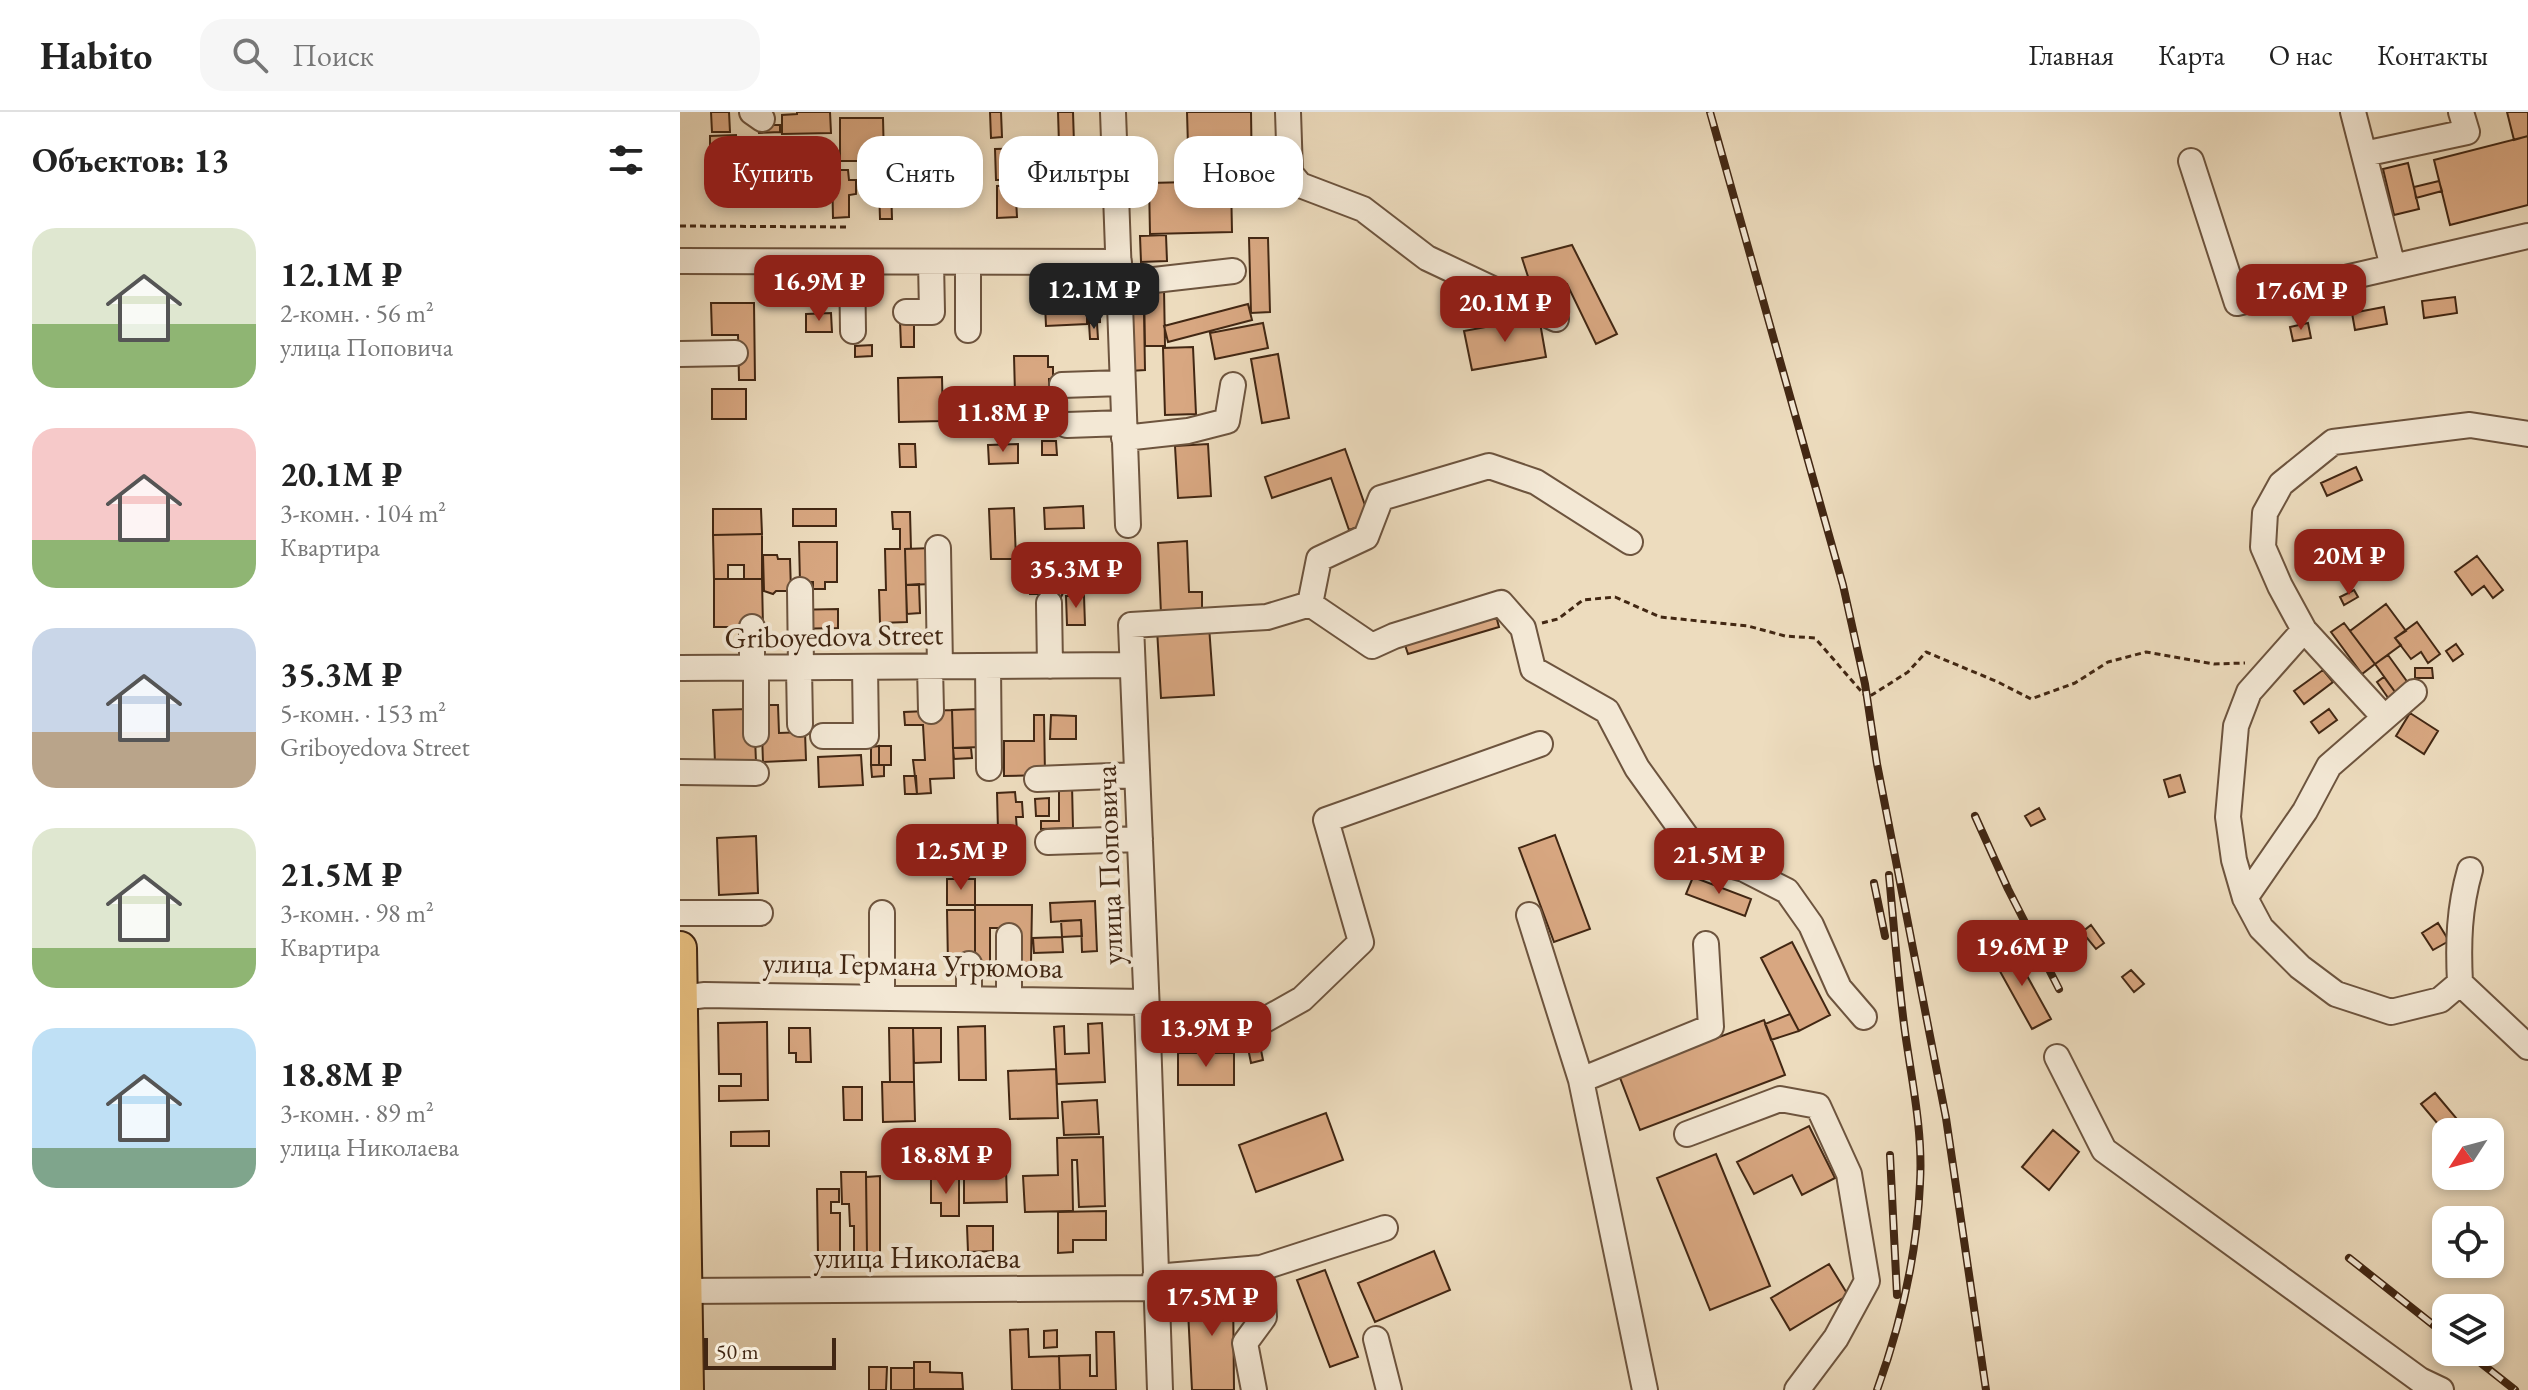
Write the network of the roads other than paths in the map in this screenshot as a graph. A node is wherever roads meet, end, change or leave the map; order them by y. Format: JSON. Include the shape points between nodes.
{"nodes":[{"id":1,"x":1113,"y":112,"type":"edge"},
{"id":2,"x":1288,"y":112,"type":"edge"},
{"id":3,"x":2353,"y":112,"type":"edge"},
{"id":4,"x":2461,"y":112,"type":"edge"},
{"id":5,"x":2364,"y":154,"type":"junction"},
{"id":6,"x":2191,"y":161,"type":"dead end"},
{"id":7,"x":2528,"y":236,"type":"edge"},
{"id":8,"x":680,"y":261,"type":"edge"},
{"id":9,"x":852,"y":262,"type":"junction"},
{"id":10,"x":931,"y":262,"type":"junction"},
{"id":11,"x":968,"y":262,"type":"junction"},
{"id":12,"x":2393,"y":267,"type":"junction"},
{"id":13,"x":1233,"y":271,"type":"dead end"},
{"id":14,"x":1119,"y":273,"type":"junction"},
{"id":15,"x":906,"y":312,"type":"dead end"},
{"id":16,"x":1556,"y":319,"type":"dead end"},
{"id":17,"x":968,"y":330,"type":"dead end"},
{"id":18,"x":853,"y":331,"type":"dead end"},
{"id":19,"x":735,"y":353,"type":"dead end"},
{"id":20,"x":680,"y":354,"type":"edge"},
{"id":21,"x":1122,"y":383,"type":"junction"},
{"id":22,"x":1062,"y":385,"type":"dead end"},
{"id":23,"x":1233,"y":385,"type":"dead end"},
{"id":24,"x":1067,"y":425,"type":"dead end"},
{"id":25,"x":1124,"y":431,"type":"junction"},
{"id":26,"x":2528,"y":434,"type":"edge"},
{"id":27,"x":1128,"y":525,"type":"dead end"},
{"id":28,"x":1630,"y":542,"type":"dead end"},
{"id":29,"x":938,"y":548,"type":"dead end"},
{"id":30,"x":793,"y":594,"type":"dead end"},
{"id":31,"x":1049,"y":603,"type":"dead end"},
{"id":32,"x":1310,"y":604,"type":"junction"},
{"id":33,"x":752,"y":627,"type":"dead end"},
{"id":34,"x":2304,"y":630,"type":"junction"},
{"id":35,"x":1132,"y":665,"type":"junction"},
{"id":36,"x":988,"y":666,"type":"junction"},
{"id":37,"x":1050,"y":666,"type":"junction"},
{"id":38,"x":865,"y":667,"type":"junction"},
{"id":39,"x":935,"y":667,"type":"junction"},
{"id":40,"x":680,"y":668,"type":"edge"},
{"id":41,"x":754,"y":668,"type":"junction"},
{"id":42,"x":795,"y":668,"type":"junction"},
{"id":43,"x":2414,"y":692,"type":"dead end"},
{"id":44,"x":931,"y":711,"type":"dead end"},
{"id":45,"x":2384,"y":717,"type":"junction"},
{"id":46,"x":800,"y":724,"type":"dead end"},
{"id":47,"x":756,"y":734,"type":"dead end"},
{"id":48,"x":823,"y":736,"type":"dead end"},
{"id":49,"x":1540,"y":744,"type":"dead end"},
{"id":50,"x":989,"y":768,"type":"dead end"},
{"id":51,"x":680,"y":772,"type":"edge"},
{"id":52,"x":756,"y":773,"type":"dead end"},
{"id":53,"x":1137,"y":775,"type":"junction"},
{"id":54,"x":1037,"y":779,"type":"dead end"},
{"id":55,"x":1140,"y":839,"type":"junction"},
{"id":56,"x":1048,"y":842,"type":"dead end"},
{"id":57,"x":2470,"y":870,"type":"dead end"},
{"id":58,"x":2245,"y":898,"type":"junction"},
{"id":59,"x":680,"y":913,"type":"edge"},
{"id":60,"x":760,"y":913,"type":"dead end"},
{"id":61,"x":882,"y":913,"type":"dead end"},
{"id":62,"x":1529,"y":915,"type":"dead end"},
{"id":63,"x":1009,"y":936,"type":"dead end"},
{"id":64,"x":1706,"y":944,"type":"dead end"},
{"id":65,"x":680,"y":948,"type":"edge"},
{"id":66,"x":969,"y":964,"type":"dead end"},
{"id":67,"x":2460,"y":983,"type":"junction"},
{"id":68,"x":681,"y":998,"type":"edge"},
{"id":69,"x":882,"y":998,"type":"junction"},
{"id":70,"x":969,"y":998,"type":"junction"},
{"id":71,"x":1009,"y":998,"type":"junction"},
{"id":72,"x":1146,"y":1002,"type":"junction"},
{"id":73,"x":1864,"y":1017,"type":"dead end"},
{"id":74,"x":1148,"y":1036,"type":"junction"},
{"id":75,"x":2528,"y":1047,"type":"edge"},
{"id":76,"x":2057,"y":1057,"type":"dead end"},
{"id":77,"x":1581,"y":1080,"type":"junction"},
{"id":78,"x":1687,"y":1134,"type":"dead end"},
{"id":79,"x":1385,"y":1228,"type":"dead end"},
{"id":80,"x":1261,"y":1268,"type":"junction"},
{"id":81,"x":1155,"y":1282,"type":"junction"},
{"id":82,"x":683,"y":1291,"type":"edge"},
{"id":83,"x":1376,"y":1339,"type":"dead end"},
{"id":84,"x":687,"y":1390,"type":"edge"},
{"id":85,"x":1160,"y":1390,"type":"edge"},
{"id":86,"x":1254,"y":1390,"type":"edge"},
{"id":87,"x":1389,"y":1390,"type":"edge"},
{"id":88,"x":1645,"y":1390,"type":"edge"},
{"id":89,"x":1797,"y":1390,"type":"edge"},
{"id":90,"x":2441,"y":1390,"type":"edge"}],
"edges":[{"from":1,"to":14,"type":"street"},
{"from":2,"to":16,"type":"street","via":[[1290,173],[1300,185],[1363,209],[1427,258]]},
{"from":3,"to":5,"type":"street"},
{"from":4,"to":5,"type":"street","via":[[2467,132]]},
{"from":5,"to":12,"type":"street"},
{"from":6,"to":12,"type":"street","via":[[2237,303]]},
{"from":7,"to":12,"type":"street"},
{"from":8,"to":9,"type":"street"},
{"from":9,"to":10,"type":"street"},
{"from":9,"to":18,"type":"street"},
{"from":10,"to":11,"type":"street"},
{"from":10,"to":15,"type":"street","via":[[932,312]]},
{"from":11,"to":14,"type":"street"},
{"from":11,"to":17,"type":"street"},
{"from":13,"to":14,"type":"street"},
{"from":14,"to":21,"type":"street"},
{"from":19,"to":20,"type":"street"},
{"from":21,"to":22,"type":"street"},
{"from":21,"to":25,"type":"street"},
{"from":23,"to":25,"type":"street","via":[[1227,421],[1188,431]]},
{"from":24,"to":25,"type":"street"},
{"from":25,"to":27,"type":"street"},
{"from":26,"to":34,"type":"street","via":[[2470,425],[2333,442],[2281,484],[2265,513],[2263,547]]},
{"from":28,"to":32,"type":"street","via":[[1536,482],[1489,466],[1381,498],[1366,537],[1319,559]]},
{"from":29,"to":39,"type":"street"},
{"from":30,"to":42,"type":"street"},
{"from":31,"to":37,"type":"street"},
{"from":32,"to":35,"type":"street","name":"улица Поповича","via":[[1267,617],[1131,625]]},
{"from":32,"to":73,"type":"street","via":[[1372,646],[1501,603],[1523,628],[1533,669],[1607,711],[1637,768],[1701,857],[1744,869],[1787,891],[1811,925],[1839,988]]},
{"from":33,"to":41,"type":"street"},
{"from":34,"to":45,"type":"street"},
{"from":34,"to":58,"type":"street","via":[[2249,692],[2236,726],[2228,817]]},
{"from":35,"to":37,"type":"street","name":"Griboyedova Street"},
{"from":35,"to":53,"type":"street","name":"улица Поповича"},
{"from":36,"to":37,"type":"street","name":"Griboyedova Street"},
{"from":36,"to":39,"type":"street","name":"Griboyedova Street"},
{"from":36,"to":50,"type":"street"},
{"from":38,"to":39,"type":"street","name":"Griboyedova Street"},
{"from":38,"to":42,"type":"street","name":"Griboyedova Street"},
{"from":38,"to":48,"type":"street","via":[[866,736]]},
{"from":39,"to":44,"type":"street"},
{"from":40,"to":41,"type":"street","name":"Griboyedova Street"},
{"from":41,"to":42,"type":"street","name":"Griboyedova Street"},
{"from":41,"to":47,"type":"street"},
{"from":42,"to":46,"type":"street"},
{"from":43,"to":45,"type":"street"},
{"from":45,"to":58,"type":"street","via":[[2329,766]]},
{"from":49,"to":74,"type":"street","via":[[1326,820],[1361,942],[1302,999],[1245,1031]]},
{"from":51,"to":52,"type":"street"},
{"from":53,"to":54,"type":"street"},
{"from":53,"to":55,"type":"street","name":"улица Поповича"},
{"from":55,"to":56,"type":"street"},
{"from":55,"to":72,"type":"street","name":"улица Поповича"},
{"from":57,"to":67,"type":"street","via":[[2460,903]]},
{"from":58,"to":67,"type":"street","via":[[2261,928],[2336,994],[2391,1012],[2440,1000]]},
{"from":59,"to":60,"type":"street"},
{"from":61,"to":69,"type":"street"},
{"from":62,"to":77,"type":"street"},
{"from":63,"to":71,"type":"street"},
{"from":64,"to":77,"type":"street","via":[[1711,1027]]},
{"from":65,"to":68,"type":"main road"},
{"from":66,"to":70,"type":"street"},
{"from":67,"to":75,"type":"street"},
{"from":68,"to":69,"type":"street","name":"улица Германа Угрюмова"},
{"from":68,"to":82,"type":"main road"},
{"from":69,"to":70,"type":"street","name":"улица Германа Угрюмова"},
{"from":70,"to":71,"type":"street","name":"улица Германа Угрюмова"},
{"from":71,"to":72,"type":"street","name":"улица Германа Угрюмова"},
{"from":72,"to":74,"type":"street","name":"улица Поповича"},
{"from":74,"to":81,"type":"street","name":"улица Поповича"},
{"from":76,"to":90,"type":"street","via":[[2104,1150],[2420,1380]]},
{"from":77,"to":88,"type":"street"},
{"from":78,"to":89,"type":"street","via":[[1780,1099],[1818,1106],[1849,1174],[1867,1281],[1836,1338]]},
{"from":79,"to":80,"type":"street","name":"улица Николаева"},
{"from":80,"to":81,"type":"street","name":"улица Николаева"},
{"from":80,"to":86,"type":"street","via":[[1264,1317],[1245,1343]]},
{"from":81,"to":82,"type":"street","name":"улица Николаева"},
{"from":81,"to":85,"type":"street","name":"улица Поповича"},
{"from":82,"to":84,"type":"main road"},
{"from":83,"to":87,"type":"street"}]}
